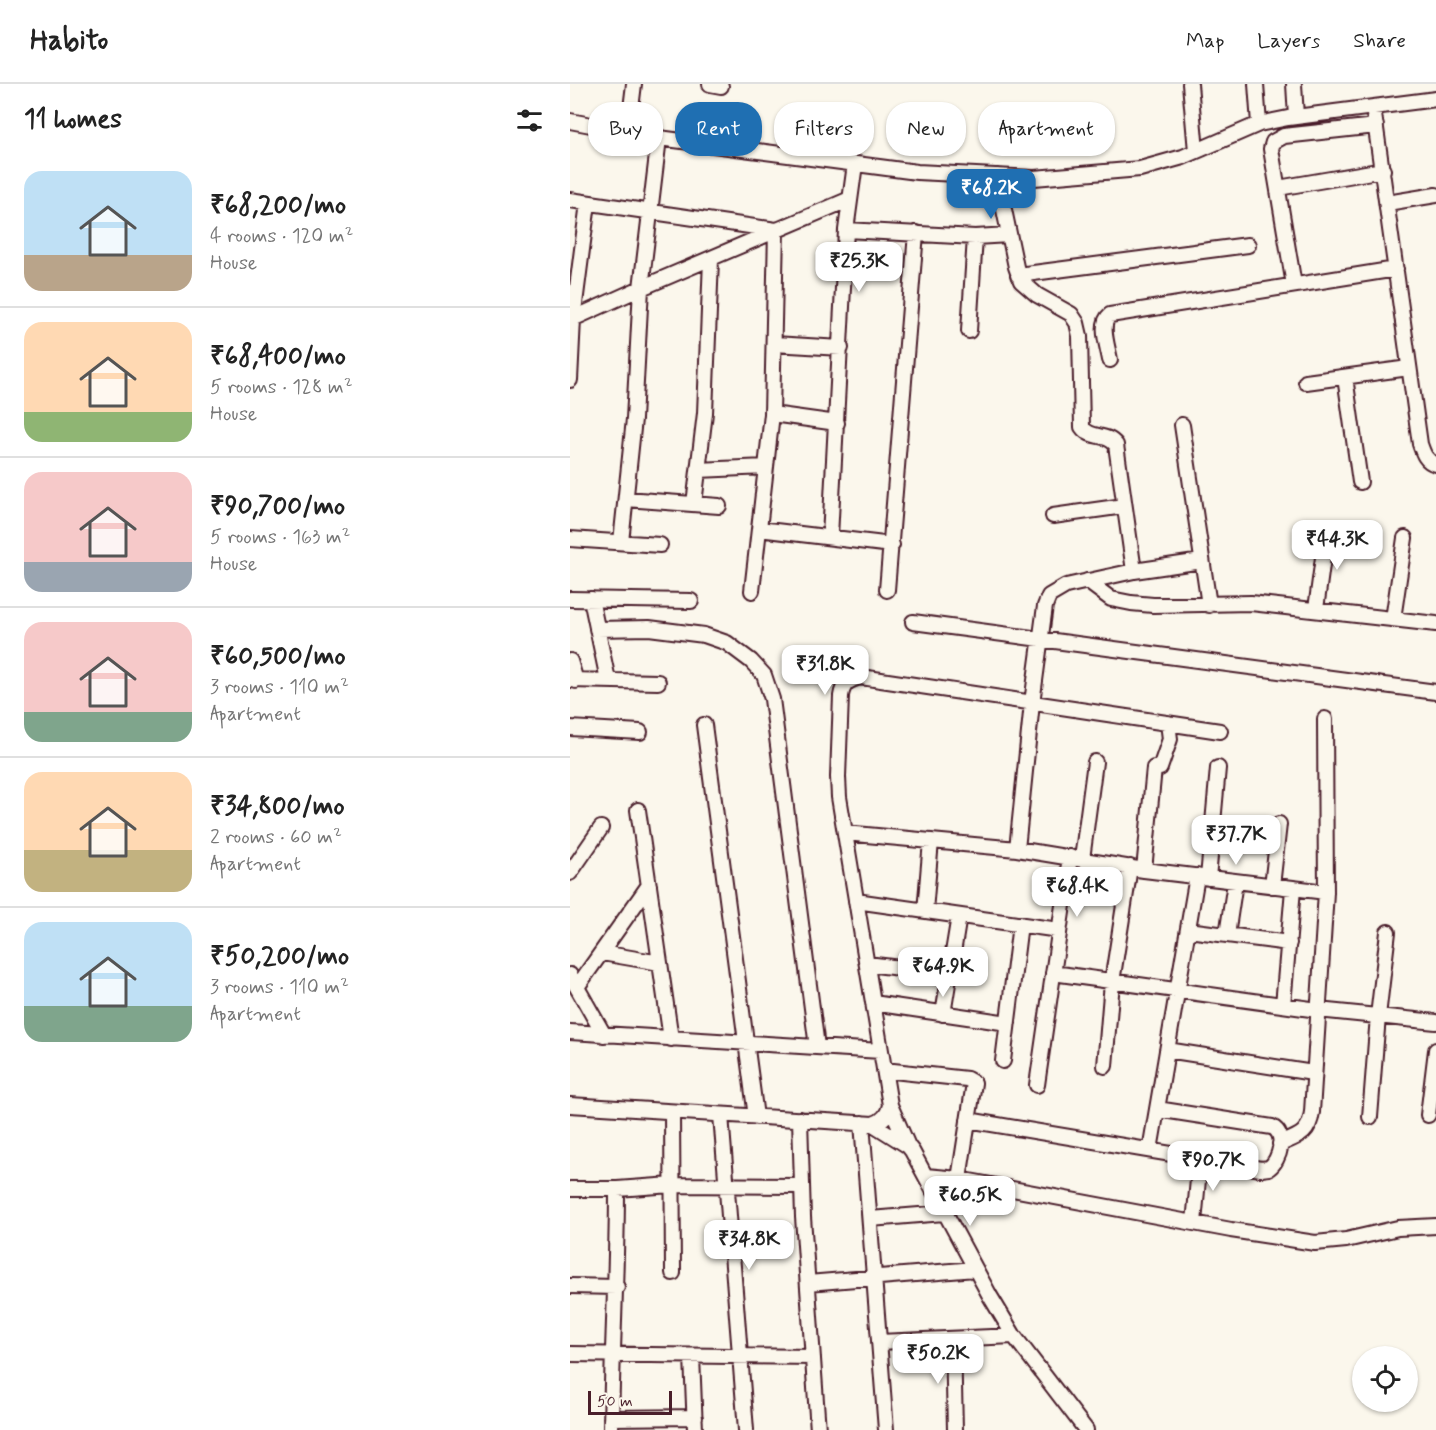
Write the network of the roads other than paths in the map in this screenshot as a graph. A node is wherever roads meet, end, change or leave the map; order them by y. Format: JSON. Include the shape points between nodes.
{"nodes":[{"id":1,"x":634,"y":84,"type":"edge"},
{"id":2,"x":1190,"y":84,"type":"edge"},
{"id":3,"x":1256,"y":84,"type":"edge"},
{"id":4,"x":1294,"y":84,"type":"edge"},
{"id":5,"x":1436,"y":99,"type":"edge"},
{"id":6,"x":632,"y":102,"type":"edge"},
{"id":7,"x":1373,"y":107,"type":"junction"},
{"id":8,"x":1296,"y":117,"type":"junction"},
{"id":9,"x":570,"y":121,"type":"edge"},
{"id":10,"x":1259,"y":124,"type":"junction"},
{"id":11,"x":588,"y":125,"type":"edge"},
{"id":12,"x":1376,"y":126,"type":"junction"},
{"id":13,"x":663,"y":139,"type":"edge"},
{"id":14,"x":1196,"y":151,"type":"junction"},
{"id":15,"x":657,"y":156,"type":"edge"},
{"id":16,"x":855,"y":164,"type":"junction"},
{"id":17,"x":1383,"y":170,"type":"junction"},
{"id":18,"x":997,"y":176,"type":"junction"},
{"id":19,"x":1278,"y":188,"type":"junction"},
{"id":20,"x":1436,"y":195,"type":"edge"},
{"id":21,"x":850,"y":199,"type":"junction"},
{"id":22,"x":570,"y":200,"type":"edge"},
{"id":23,"x":588,"y":203,"type":"junction"},
{"id":24,"x":1387,"y":203,"type":"junction"},
{"id":25,"x":650,"y":212,"type":"junction"},
{"id":26,"x":776,"y":230,"type":"junction"},
{"id":27,"x":846,"y":230,"type":"junction"},
{"id":28,"x":916,"y":233,"type":"junction"},
{"id":29,"x":1009,"y":235,"type":"junction"},
{"id":30,"x":975,"y":237,"type":"junction"},
{"id":31,"x":1248,"y":245,"type":"dead end"},
{"id":32,"x":711,"y":259,"type":"junction"},
{"id":33,"x":1396,"y":269,"type":"junction"},
{"id":34,"x":1018,"y":275,"type":"junction"},
{"id":35,"x":1294,"y":285,"type":"junction"},
{"id":36,"x":641,"y":288,"type":"junction"},
{"id":37,"x":571,"y":319,"type":"edge"},
{"id":38,"x":969,"y":331,"type":"dead end"},
{"id":39,"x":774,"y":344,"type":"junction"},
{"id":40,"x":841,"y":348,"type":"junction"},
{"id":41,"x":1110,"y":360,"type":"dead end"},
{"id":42,"x":1409,"y":368,"type":"junction"},
{"id":43,"x":1345,"y":377,"type":"junction"},
{"id":44,"x":570,"y":380,"type":"edge"},
{"id":45,"x":1306,"y":382,"type":"dead end"},
{"id":46,"x":772,"y":414,"type":"junction"},
{"id":47,"x":837,"y":423,"type":"junction"},
{"id":48,"x":1182,"y":425,"type":"dead end"},
{"id":49,"x":1436,"y":464,"type":"edge"},
{"id":50,"x":766,"y":467,"type":"junction"},
{"id":51,"x":698,"y":470,"type":"junction"},
{"id":52,"x":1360,"y":482,"type":"dead end"},
{"id":53,"x":626,"y":499,"type":"junction"},
{"id":54,"x":694,"y":504,"type":"junction"},
{"id":55,"x":719,"y":506,"type":"dead end"},
{"id":56,"x":1124,"y":506,"type":"junction"},
{"id":57,"x":1053,"y":516,"type":"dead end"},
{"id":58,"x":1327,"y":528,"type":"dead end"},
{"id":59,"x":759,"y":529,"type":"junction"},
{"id":60,"x":830,"y":537,"type":"junction"},
{"id":61,"x":1405,"y":538,"type":"dead end"},
{"id":62,"x":570,"y":539,"type":"edge"},
{"id":63,"x":621,"y":542,"type":"junction"},
{"id":64,"x":660,"y":544,"type":"dead end"},
{"id":65,"x":892,"y":545,"type":"junction"},
{"id":66,"x":1202,"y":561,"type":"junction"},
{"id":67,"x":1134,"y":571,"type":"junction"},
{"id":68,"x":1086,"y":581,"type":"junction"},
{"id":69,"x":887,"y":590,"type":"dead end"},
{"id":70,"x":752,"y":591,"type":"dead end"},
{"id":71,"x":570,"y":599,"type":"edge"},
{"id":72,"x":591,"y":599,"type":"junction"},
{"id":73,"x":691,"y":601,"type":"dead end"},
{"id":74,"x":1209,"y":605,"type":"junction"},
{"id":75,"x":1317,"y":609,"type":"junction"},
{"id":76,"x":1393,"y":619,"type":"junction"},
{"id":77,"x":913,"y":622,"type":"dead end"},
{"id":78,"x":1436,"y":624,"type":"edge"},
{"id":79,"x":597,"y":630,"type":"junction"},
{"id":80,"x":1041,"y":639,"type":"junction"},
{"id":81,"x":570,"y":662,"type":"edge"},
{"id":82,"x":573,"y":680,"type":"edge"},
{"id":83,"x":608,"y":680,"type":"junction"},
{"id":84,"x":658,"y":682,"type":"dead end"},
{"id":85,"x":1436,"y":692,"type":"edge"},
{"id":86,"x":1032,"y":703,"type":"junction"},
{"id":87,"x":1325,"y":719,"type":"dead end"},
{"id":88,"x":1168,"y":723,"type":"junction"},
{"id":89,"x":704,"y":724,"type":"dead end"},
{"id":90,"x":570,"y":728,"type":"edge"},
{"id":91,"x":1220,"y":731,"type":"dead end"},
{"id":92,"x":640,"y":732,"type":"dead end"},
{"id":93,"x":1095,"y":762,"type":"dead end"},
{"id":94,"x":1218,"y":768,"type":"dead end"},
{"id":95,"x":638,"y":810,"type":"dead end"},
{"id":96,"x":1279,"y":824,"type":"dead end"},
{"id":97,"x":601,"y":828,"type":"dead end"},
{"id":98,"x":845,"y":833,"type":"junction"},
{"id":99,"x":931,"y":841,"type":"junction"},
{"id":100,"x":1017,"y":849,"type":"junction"},
{"id":101,"x":1076,"y":858,"type":"junction"},
{"id":102,"x":1137,"y":868,"type":"junction"},
{"id":103,"x":570,"y":873,"type":"edge"},
{"id":104,"x":1203,"y":877,"type":"junction"},
{"id":105,"x":1235,"y":882,"type":"junction"},
{"id":106,"x":649,"y":885,"type":"junction"},
{"id":107,"x":1272,"y":886,"type":"junction"},
{"id":108,"x":1293,"y":889,"type":"junction"},
{"id":109,"x":1326,"y":892,"type":"junction"},
{"id":110,"x":856,"y":901,"type":"junction"},
{"id":111,"x":925,"y":911,"type":"junction"},
{"id":112,"x":960,"y":916,"type":"junction"},
{"id":113,"x":1020,"y":924,"type":"junction"},
{"id":114,"x":1059,"y":930,"type":"junction"},
{"id":115,"x":1188,"y":930,"type":"junction"},
{"id":116,"x":1388,"y":932,"type":"dead end"},
{"id":117,"x":1227,"y":935,"type":"junction"},
{"id":118,"x":1289,"y":943,"type":"junction"},
{"id":119,"x":602,"y":953,"type":"junction"},
{"id":120,"x":660,"y":963,"type":"junction"},
{"id":121,"x":867,"y":964,"type":"junction"},
{"id":122,"x":1053,"y":973,"type":"junction"},
{"id":123,"x":950,"y":974,"type":"junction"},
{"id":124,"x":574,"y":981,"type":"edge"},
{"id":125,"x":1112,"y":982,"type":"junction"},
{"id":126,"x":1177,"y":991,"type":"junction"},
{"id":127,"x":873,"y":1003,"type":"junction"},
{"id":128,"x":1283,"y":1005,"type":"junction"},
{"id":129,"x":1318,"y":1010,"type":"junction"},
{"id":130,"x":943,"y":1014,"type":"junction"},
{"id":131,"x":1378,"y":1016,"type":"junction"},
{"id":132,"x":1436,"y":1022,"type":"edge"},
{"id":133,"x":1008,"y":1023,"type":"junction"},
{"id":134,"x":570,"y":1032,"type":"edge"},
{"id":135,"x":604,"y":1035,"type":"junction"},
{"id":136,"x":671,"y":1039,"type":"junction"},
{"id":137,"x":747,"y":1043,"type":"junction"},
{"id":138,"x":817,"y":1047,"type":"junction"},
{"id":139,"x":1167,"y":1050,"type":"junction"},
{"id":140,"x":1436,"y":1050,"type":"edge"},
{"id":141,"x":881,"y":1051,"type":"junction"},
{"id":142,"x":1003,"y":1061,"type":"dead end"},
{"id":143,"x":1105,"y":1066,"type":"dead end"},
{"id":144,"x":884,"y":1070,"type":"junction"},
{"id":145,"x":1313,"y":1073,"type":"junction"},
{"id":146,"x":1036,"y":1085,"type":"dead end"},
{"id":147,"x":570,"y":1105,"type":"edge"},
{"id":148,"x":890,"y":1105,"type":"junction"},
{"id":149,"x":1157,"y":1109,"type":"junction"},
{"id":150,"x":672,"y":1112,"type":"junction"},
{"id":151,"x":721,"y":1115,"type":"junction"},
{"id":152,"x":1428,"y":1115,"type":"dead end"},
{"id":153,"x":1370,"y":1116,"type":"dead end"},
{"id":154,"x":756,"y":1117,"type":"junction"},
{"id":155,"x":800,"y":1119,"type":"junction"},
{"id":156,"x":968,"y":1120,"type":"junction"},
{"id":157,"x":868,"y":1124,"type":"junction"},
{"id":158,"x":1280,"y":1144,"type":"junction"},
{"id":159,"x":908,"y":1146,"type":"junction"},
{"id":160,"x":1150,"y":1150,"type":"junction"},
{"id":161,"x":1200,"y":1158,"type":"junction"},
{"id":162,"x":926,"y":1176,"type":"junction"},
{"id":163,"x":959,"y":1179,"type":"junction"},
{"id":164,"x":672,"y":1185,"type":"junction"},
{"id":165,"x":727,"y":1186,"type":"junction"},
{"id":166,"x":802,"y":1186,"type":"junction"},
{"id":167,"x":570,"y":1189,"type":"edge"},
{"id":168,"x":617,"y":1189,"type":"junction"},
{"id":169,"x":944,"y":1213,"type":"junction"},
{"id":170,"x":870,"y":1219,"type":"junction"},
{"id":171,"x":1194,"y":1223,"type":"junction"},
{"id":172,"x":1436,"y":1226,"type":"edge"},
{"id":173,"x":975,"y":1269,"type":"junction"},
{"id":174,"x":673,"y":1273,"type":"dead end"},
{"id":175,"x":874,"y":1277,"type":"junction"},
{"id":176,"x":808,"y":1282,"type":"junction"},
{"id":177,"x":570,"y":1286,"type":"edge"},
{"id":178,"x":616,"y":1287,"type":"junction"},
{"id":179,"x":1014,"y":1336,"type":"junction"},
{"id":180,"x":953,"y":1339,"type":"junction"},
{"id":181,"x":879,"y":1342,"type":"junction"},
{"id":182,"x":570,"y":1354,"type":"edge"},
{"id":183,"x":612,"y":1354,"type":"junction"},
{"id":184,"x":692,"y":1356,"type":"junction"},
{"id":185,"x":740,"y":1356,"type":"junction"},
{"id":186,"x":813,"y":1357,"type":"junction"},
{"id":187,"x":611,"y":1424,"type":"edge"},
{"id":188,"x":695,"y":1424,"type":"edge"},
{"id":189,"x":746,"y":1430,"type":"edge"},
{"id":190,"x":818,"y":1430,"type":"edge"},
{"id":191,"x":886,"y":1430,"type":"edge"},
{"id":192,"x":955,"y":1430,"type":"edge"},
{"id":193,"x":1086,"y":1430,"type":"edge"}],
"edges":[{"from":1,"to":6,"type":"street"},
{"from":2,"to":14,"type":"street"},
{"from":3,"to":10,"type":"street"},
{"from":4,"to":8,"type":"street"},
{"from":5,"to":7,"type":"street"},
{"from":7,"to":8,"type":"street"},
{"from":7,"to":12,"type":"street"},
{"from":8,"to":10,"type":"street"},
{"from":9,"to":11,"type":"street"},
{"from":10,"to":14,"type":"street"},
{"from":12,"to":17,"type":"street"},
{"from":12,"to":19,"type":"street","via":[[1284,136],[1273,142]]},
{"from":13,"to":16,"type":"street"},
{"from":14,"to":18,"type":"street","via":[[1140,169],[1034,178]]},
{"from":15,"to":25,"type":"street"},
{"from":16,"to":18,"type":"street"},
{"from":16,"to":21,"type":"street"},
{"from":17,"to":19,"type":"street"},
{"from":17,"to":24,"type":"street"},
{"from":18,"to":29,"type":"street"},
{"from":19,"to":35,"type":"street"},
{"from":20,"to":24,"type":"street"},
{"from":21,"to":26,"type":"street"},
{"from":21,"to":27,"type":"street"},
{"from":22,"to":23,"type":"street"},
{"from":23,"to":25,"type":"street"},
{"from":23,"to":37,"type":"street"},
{"from":24,"to":33,"type":"street"},
{"from":25,"to":26,"type":"street"},
{"from":25,"to":36,"type":"street"},
{"from":26,"to":32,"type":"street"},
{"from":26,"to":39,"type":"street"},
{"from":27,"to":28,"type":"street"},
{"from":27,"to":40,"type":"street"},
{"from":28,"to":30,"type":"street"},
{"from":28,"to":65,"type":"street"},
{"from":29,"to":30,"type":"street"},
{"from":29,"to":34,"type":"street"},
{"from":30,"to":38,"type":"street"},
{"from":31,"to":34,"type":"street"},
{"from":32,"to":36,"type":"street"},
{"from":32,"to":51,"type":"street","via":[[705,413]]},
{"from":33,"to":35,"type":"street"},
{"from":33,"to":42,"type":"street"},
{"from":34,"to":56,"type":"street","via":[[1036,295],[1071,314],[1077,323],[1082,427],[1116,445]]},
{"from":35,"to":41,"type":"street","via":[[1110,315],[1104,325]]},
{"from":36,"to":37,"type":"street"},
{"from":36,"to":53,"type":"street"},
{"from":37,"to":44,"type":"street"},
{"from":39,"to":40,"type":"street"},
{"from":39,"to":46,"type":"street"},
{"from":40,"to":47,"type":"street"},
{"from":42,"to":43,"type":"street"},
{"from":42,"to":49,"type":"street","via":[[1420,444],[1431,464]]},
{"from":43,"to":45,"type":"street"},
{"from":43,"to":52,"type":"street"},
{"from":46,"to":47,"type":"street"},
{"from":46,"to":50,"type":"street"},
{"from":47,"to":60,"type":"street"},
{"from":48,"to":66,"type":"street"},
{"from":50,"to":51,"type":"street"},
{"from":50,"to":59,"type":"street"},
{"from":51,"to":54,"type":"street"},
{"from":53,"to":54,"type":"street"},
{"from":53,"to":63,"type":"street"},
{"from":54,"to":55,"type":"street"},
{"from":56,"to":57,"type":"street"},
{"from":56,"to":67,"type":"street"},
{"from":58,"to":75,"type":"street"},
{"from":59,"to":60,"type":"street"},
{"from":59,"to":70,"type":"street"},
{"from":60,"to":65,"type":"street"},
{"from":61,"to":76,"type":"street"},
{"from":62,"to":63,"type":"street"},
{"from":63,"to":64,"type":"street"},
{"from":65,"to":69,"type":"street"},
{"from":66,"to":67,"type":"street"},
{"from":66,"to":74,"type":"street"},
{"from":67,"to":68,"type":"street"},
{"from":68,"to":74,"type":"street","via":[[1122,602]]},
{"from":68,"to":80,"type":"street","via":[[1049,596]]},
{"from":71,"to":72,"type":"street"},
{"from":72,"to":73,"type":"street"},
{"from":72,"to":79,"type":"street"},
{"from":74,"to":75,"type":"street","via":[[1251,603]]},
{"from":75,"to":76,"type":"street"},
{"from":76,"to":78,"type":"street"},
{"from":77,"to":80,"type":"street"},
{"from":79,"to":83,"type":"street"},
{"from":79,"to":138,"type":"street","via":[[649,628],[705,635],[727,643],[764,675],[772,699]]},
{"from":80,"to":85,"type":"street"},
{"from":80,"to":86,"type":"street"},
{"from":81,"to":82,"type":"street"},
{"from":82,"to":83,"type":"street"},
{"from":83,"to":84,"type":"street"},
{"from":86,"to":88,"type":"street"},
{"from":86,"to":98,"type":"street","via":[[861,677],[851,679],[842,688],[837,777]]},
{"from":86,"to":100,"type":"street"},
{"from":87,"to":109,"type":"street"},
{"from":88,"to":91,"type":"street"},
{"from":88,"to":102,"type":"street","via":[[1170,739],[1157,768]]},
{"from":89,"to":137,"type":"street"},
{"from":90,"to":92,"type":"street"},
{"from":93,"to":101,"type":"street"},
{"from":94,"to":104,"type":"street"},
{"from":95,"to":106,"type":"street"},
{"from":96,"to":107,"type":"street"},
{"from":97,"to":103,"type":"street"},
{"from":98,"to":99,"type":"street"},
{"from":98,"to":110,"type":"street"},
{"from":99,"to":100,"type":"street"},
{"from":99,"to":111,"type":"street"},
{"from":100,"to":101,"type":"street"},
{"from":101,"to":102,"type":"street"},
{"from":101,"to":114,"type":"street"},
{"from":102,"to":104,"type":"street"},
{"from":102,"to":125,"type":"street"},
{"from":104,"to":105,"type":"street"},
{"from":104,"to":115,"type":"street"},
{"from":105,"to":107,"type":"street"},
{"from":105,"to":117,"type":"street"},
{"from":106,"to":119,"type":"street"},
{"from":106,"to":120,"type":"street"},
{"from":107,"to":108,"type":"street"},
{"from":108,"to":109,"type":"street"},
{"from":108,"to":118,"type":"street"},
{"from":109,"to":129,"type":"street"},
{"from":110,"to":111,"type":"street"},
{"from":110,"to":121,"type":"street"},
{"from":111,"to":112,"type":"street"},
{"from":112,"to":113,"type":"street"},
{"from":112,"to":123,"type":"street"},
{"from":113,"to":114,"type":"street"},
{"from":113,"to":133,"type":"street"},
{"from":114,"to":122,"type":"street"},
{"from":115,"to":117,"type":"street"},
{"from":115,"to":126,"type":"street"},
{"from":116,"to":131,"type":"street"},
{"from":117,"to":118,"type":"street"},
{"from":118,"to":128,"type":"street"},
{"from":119,"to":120,"type":"street"},
{"from":119,"to":124,"type":"street"},
{"from":120,"to":136,"type":"street"},
{"from":121,"to":123,"type":"street"},
{"from":121,"to":127,"type":"street"},
{"from":122,"to":125,"type":"street"},
{"from":122,"to":146,"type":"street"},
{"from":123,"to":130,"type":"street"},
{"from":124,"to":135,"type":"street"},
{"from":125,"to":126,"type":"street"},
{"from":125,"to":143,"type":"street"},
{"from":126,"to":128,"type":"street"},
{"from":126,"to":139,"type":"street"},
{"from":127,"to":130,"type":"street"},
{"from":127,"to":141,"type":"street"},
{"from":128,"to":129,"type":"street"},
{"from":129,"to":131,"type":"street"},
{"from":129,"to":145,"type":"street"},
{"from":130,"to":133,"type":"street"},
{"from":131,"to":132,"type":"street"},
{"from":131,"to":153,"type":"street"},
{"from":133,"to":142,"type":"street"},
{"from":134,"to":135,"type":"street"},
{"from":135,"to":136,"type":"street"},
{"from":136,"to":137,"type":"street"},
{"from":137,"to":138,"type":"street"},
{"from":137,"to":154,"type":"street"},
{"from":138,"to":141,"type":"street"},
{"from":139,"to":145,"type":"street"},
{"from":139,"to":149,"type":"street"},
{"from":140,"to":152,"type":"street"},
{"from":141,"to":144,"type":"street"},
{"from":144,"to":148,"type":"street"},
{"from":144,"to":156,"type":"street","via":[[971,1081],[974,1089]]},
{"from":145,"to":158,"type":"street","via":[[1308,1128]]},
{"from":147,"to":150,"type":"street"},
{"from":148,"to":157,"type":"street","via":[[884,1118]]},
{"from":148,"to":159,"type":"street"},
{"from":149,"to":158,"type":"street","via":[[1272,1127],[1281,1136]]},
{"from":149,"to":160,"type":"street"},
{"from":150,"to":151,"type":"street"},
{"from":150,"to":164,"type":"street"},
{"from":151,"to":154,"type":"street"},
{"from":151,"to":165,"type":"street"},
{"from":154,"to":155,"type":"street"},
{"from":155,"to":157,"type":"street"},
{"from":155,"to":166,"type":"street"},
{"from":156,"to":160,"type":"street"},
{"from":156,"to":163,"type":"street"},
{"from":157,"to":159,"type":"street"},
{"from":157,"to":170,"type":"street"},
{"from":158,"to":161,"type":"street","via":[[1277,1158],[1269,1168]]},
{"from":159,"to":162,"type":"street"},
{"from":160,"to":161,"type":"street"},
{"from":161,"to":171,"type":"street"},
{"from":162,"to":163,"type":"street"},
{"from":162,"to":169,"type":"street"},
{"from":163,"to":171,"type":"street"},
{"from":164,"to":165,"type":"street"},
{"from":164,"to":168,"type":"street"},
{"from":164,"to":174,"type":"street"},
{"from":165,"to":166,"type":"street"},
{"from":165,"to":185,"type":"street"},
{"from":166,"to":176,"type":"street"},
{"from":167,"to":168,"type":"street"},
{"from":168,"to":178,"type":"street"},
{"from":169,"to":170,"type":"street"},
{"from":169,"to":173,"type":"street"},
{"from":170,"to":175,"type":"street"},
{"from":171,"to":172,"type":"street","via":[[1315,1242]]},
{"from":173,"to":175,"type":"street"},
{"from":173,"to":179,"type":"street"},
{"from":175,"to":176,"type":"street"},
{"from":175,"to":181,"type":"street"},
{"from":176,"to":186,"type":"street"},
{"from":177,"to":178,"type":"street"},
{"from":178,"to":183,"type":"street"},
{"from":179,"to":180,"type":"street"},
{"from":179,"to":193,"type":"street"},
{"from":180,"to":181,"type":"street"},
{"from":180,"to":192,"type":"street"},
{"from":181,"to":191,"type":"street"},
{"from":182,"to":183,"type":"street"},
{"from":183,"to":184,"type":"street"},
{"from":183,"to":187,"type":"street"},
{"from":184,"to":185,"type":"street"},
{"from":184,"to":188,"type":"street"},
{"from":185,"to":186,"type":"street"},
{"from":185,"to":189,"type":"street"},
{"from":186,"to":190,"type":"street"},
{"from":187,"to":188,"type":"street"}]}
